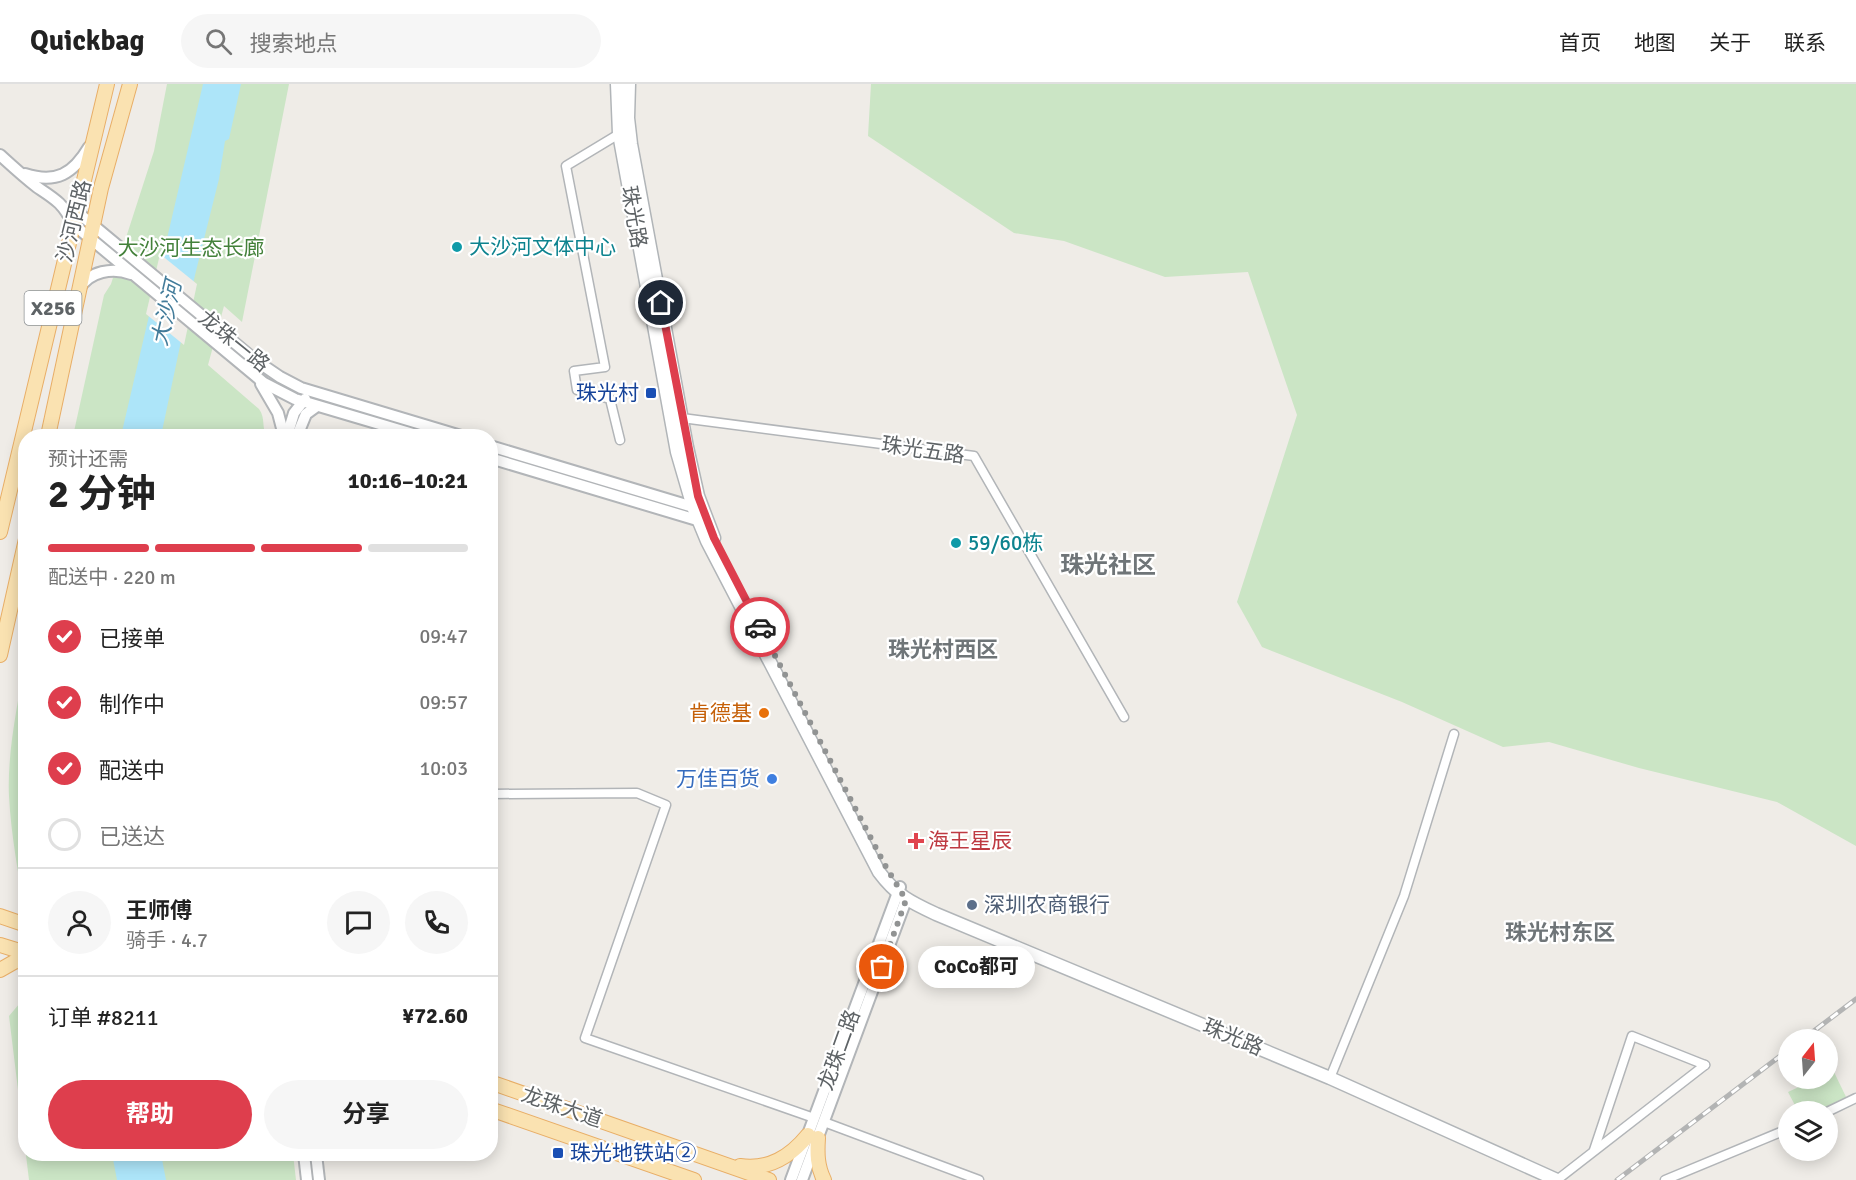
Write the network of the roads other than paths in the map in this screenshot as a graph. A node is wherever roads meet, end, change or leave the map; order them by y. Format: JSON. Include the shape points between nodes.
{"nodes":[{"id":1,"x":107,"y":84,"type":"edge"},
{"id":2,"x":130,"y":84,"type":"edge"},
{"id":3,"x":617,"y":84,"type":"edge"},
{"id":4,"x":628,"y":84,"type":"edge"},
{"id":5,"x":619,"y":134,"type":"junction"},
{"id":6,"x":94,"y":140,"type":"junction"},
{"id":7,"x":0,"y":155,"type":"edge"},
{"id":8,"x":21,"y":173,"type":"junction"},
{"id":9,"x":72,"y":215,"type":"junction"},
{"id":10,"x":92,"y":231,"type":"junction"},
{"id":11,"x":136,"y":276,"type":"junction"},
{"id":12,"x":79,"y":289,"type":"junction"},
{"id":13,"x":256,"y":377,"type":"junction"},
{"id":14,"x":316,"y":393,"type":"junction"},
{"id":15,"x":302,"y":401,"type":"junction"},
{"id":16,"x":317,"y":406,"type":"junction"},
{"id":17,"x":682,"y":418,"type":"junction"},
{"id":18,"x":23,"y":429,"type":"edge"},
{"id":19,"x":49,"y":429,"type":"edge"},
{"id":20,"x":283,"y":429,"type":"edge"},
{"id":21,"x":288,"y":429,"type":"edge"},
{"id":22,"x":300,"y":429,"type":"edge"},
{"id":23,"x":396,"y":429,"type":"edge"},
{"id":24,"x":437,"y":429,"type":"edge"},
{"id":25,"x":620,"y":440,"type":"dead end"},
{"id":26,"x":498,"y":448,"type":"edge"},
{"id":27,"x":18,"y":453,"type":"edge"},
{"id":28,"x":498,"y":460,"type":"edge"},
{"id":29,"x":693,"y":507,"type":"junction"},
{"id":30,"x":701,"y":517,"type":"junction"},
{"id":31,"x":0,"y":532,"type":"edge"},
{"id":32,"x":18,"y":575,"type":"edge"},
{"id":33,"x":0,"y":655,"type":"edge"},
{"id":34,"x":1124,"y":717,"type":"dead end"},
{"id":35,"x":1454,"y":734,"type":"dead end"},
{"id":36,"x":498,"y":794,"type":"edge"},
{"id":37,"x":901,"y":894,"type":"junction"},
{"id":38,"x":0,"y":912,"type":"edge"},
{"id":39,"x":0,"y":916,"type":"edge"},
{"id":40,"x":18,"y":922,"type":"edge"},
{"id":41,"x":18,"y":922,"type":"edge"},
{"id":42,"x":0,"y":945,"type":"edge"},
{"id":43,"x":18,"y":951,"type":"edge"},
{"id":44,"x":18,"y":961,"type":"edge"},
{"id":45,"x":0,"y":970,"type":"edge"},
{"id":46,"x":1330,"y":1078,"type":"junction"},
{"id":47,"x":498,"y":1085,"type":"edge"},
{"id":48,"x":1856,"y":1098,"type":"edge"},
{"id":49,"x":1838,"y":1107,"type":"edge"},
{"id":50,"x":498,"y":1112,"type":"edge"},
{"id":51,"x":819,"y":1120,"type":"junction"},
{"id":52,"x":1778,"y":1133,"type":"edge"},
{"id":53,"x":813,"y":1137,"type":"junction"},
{"id":54,"x":1594,"y":1150,"type":"junction"},
{"id":55,"x":305,"y":1161,"type":"edge"},
{"id":56,"x":317,"y":1161,"type":"edge"},
{"id":57,"x":726,"y":1165,"type":"junction"},
{"id":58,"x":307,"y":1180,"type":"edge"},
{"id":59,"x":319,"y":1180,"type":"edge"},
{"id":60,"x":694,"y":1180,"type":"edge"},
{"id":61,"x":769,"y":1180,"type":"edge"},
{"id":62,"x":791,"y":1180,"type":"edge"},
{"id":63,"x":802,"y":1180,"type":"edge"},
{"id":64,"x":824,"y":1180,"type":"edge"},
{"id":65,"x":980,"y":1180,"type":"edge"},
{"id":66,"x":1557,"y":1180,"type":"edge"},
{"id":67,"x":1665,"y":1180,"type":"edge"}],
"edges":[{"from":1,"to":6,"type":"main road","name":"沙河西路","number":"X256"},
{"from":2,"to":10,"type":"main road","name":"沙河西路","number":"X256"},
{"from":3,"to":5,"type":"main road","name":"珠光路"},
{"from":4,"to":17,"type":"main road","name":"珠光路","via":[[631,144]]},
{"from":5,"to":25,"type":"street","via":[[566,166],[605,367],[574,371],[577,390],[610,399]]},
{"from":5,"to":29,"type":"main road","name":"珠光路","via":[[677,452]]},
{"from":6,"to":8,"type":"street","via":[[80,161],[63,175],[44,178]]},
{"from":6,"to":9,"type":"main road","name":"沙河西路","number":"X256"},
{"from":7,"to":8,"type":"street","name":"龙珠一路"},
{"from":8,"to":9,"type":"street","name":"龙珠一路"},
{"from":9,"to":10,"type":"street","name":"龙珠一路"},
{"from":9,"to":18,"type":"main road","name":"沙河西路","number":"X256"},
{"from":10,"to":11,"type":"street","name":"龙珠一路"},
{"from":10,"to":12,"type":"main road","name":"沙河西路","number":"X256"},
{"from":10,"to":14,"type":"street","name":"龙珠一路","via":[[263,366]]},
{"from":11,"to":12,"type":"street","via":[[106,271],[88,279]]},
{"from":11,"to":13,"type":"street","name":"龙珠一路"},
{"from":12,"to":19,"type":"main road","name":"沙河西路","number":"X256"},
{"from":13,"to":15,"type":"street","name":"龙珠一路","via":[[278,392]]},
{"from":13,"to":20,"type":"street","via":[[275,407]]},
{"from":14,"to":15,"type":"street"},
{"from":14,"to":24,"type":"street","name":"龙珠一路"},
{"from":15,"to":16,"type":"street","name":"龙珠一路"},
{"from":15,"to":21,"type":"street"},
{"from":16,"to":22,"type":"street","via":[[306,414]]},
{"from":16,"to":23,"type":"street","name":"龙珠一路"},
{"from":17,"to":30,"type":"main road","name":"珠光路"},
{"from":17,"to":34,"type":"street","name":"珠光五路","via":[[974,456]]},
{"from":26,"to":29,"type":"street"},
{"from":27,"to":31,"type":"main road","name":"沙河西路","number":"X256"},
{"from":28,"to":30,"type":"street"},
{"from":29,"to":30,"type":"main road","name":"珠光路"},
{"from":30,"to":37,"type":"main road","name":"珠光路"},
{"from":32,"to":33,"type":"main road"},
{"from":35,"to":46,"type":"street","via":[[1404,896]]},
{"from":36,"to":51,"type":"street","via":[[637,793],[666,805],[585,1038]]},
{"from":37,"to":46,"type":"main road","name":"珠光路","via":[[936,914]]},
{"from":37,"to":51,"type":"street","name":"龙珠二路"},
{"from":38,"to":40,"type":"main road"},
{"from":39,"to":41,"type":"main road"},
{"from":42,"to":43,"type":"main road"},
{"from":44,"to":45,"type":"main road"},
{"from":46,"to":66,"type":"main road","name":"珠光路"},
{"from":47,"to":57,"type":"main road","name":"龙珠大道"},
{"from":48,"to":49,"type":"street"},
{"from":50,"to":60,"type":"main road","name":"龙珠大道"},
{"from":51,"to":53,"type":"street","name":"龙珠二路"},
{"from":51,"to":65,"type":"street"},
{"from":52,"to":67,"type":"street"},
{"from":53,"to":57,"type":"main road","via":[[766,1165]]},
{"from":53,"to":62,"type":"street","name":"龙珠二路"},
{"from":53,"to":63,"type":"street","name":"龙珠二路"},
{"from":53,"to":64,"type":"main road"},
{"from":54,"to":54,"type":"street","via":[[1632,1035],[1705,1065],[1650,1108]]},
{"from":54,"to":66,"type":"street"},
{"from":55,"to":58,"type":"street"},
{"from":56,"to":59,"type":"street"},
{"from":57,"to":61,"type":"main road","name":"龙珠大道"}]}
